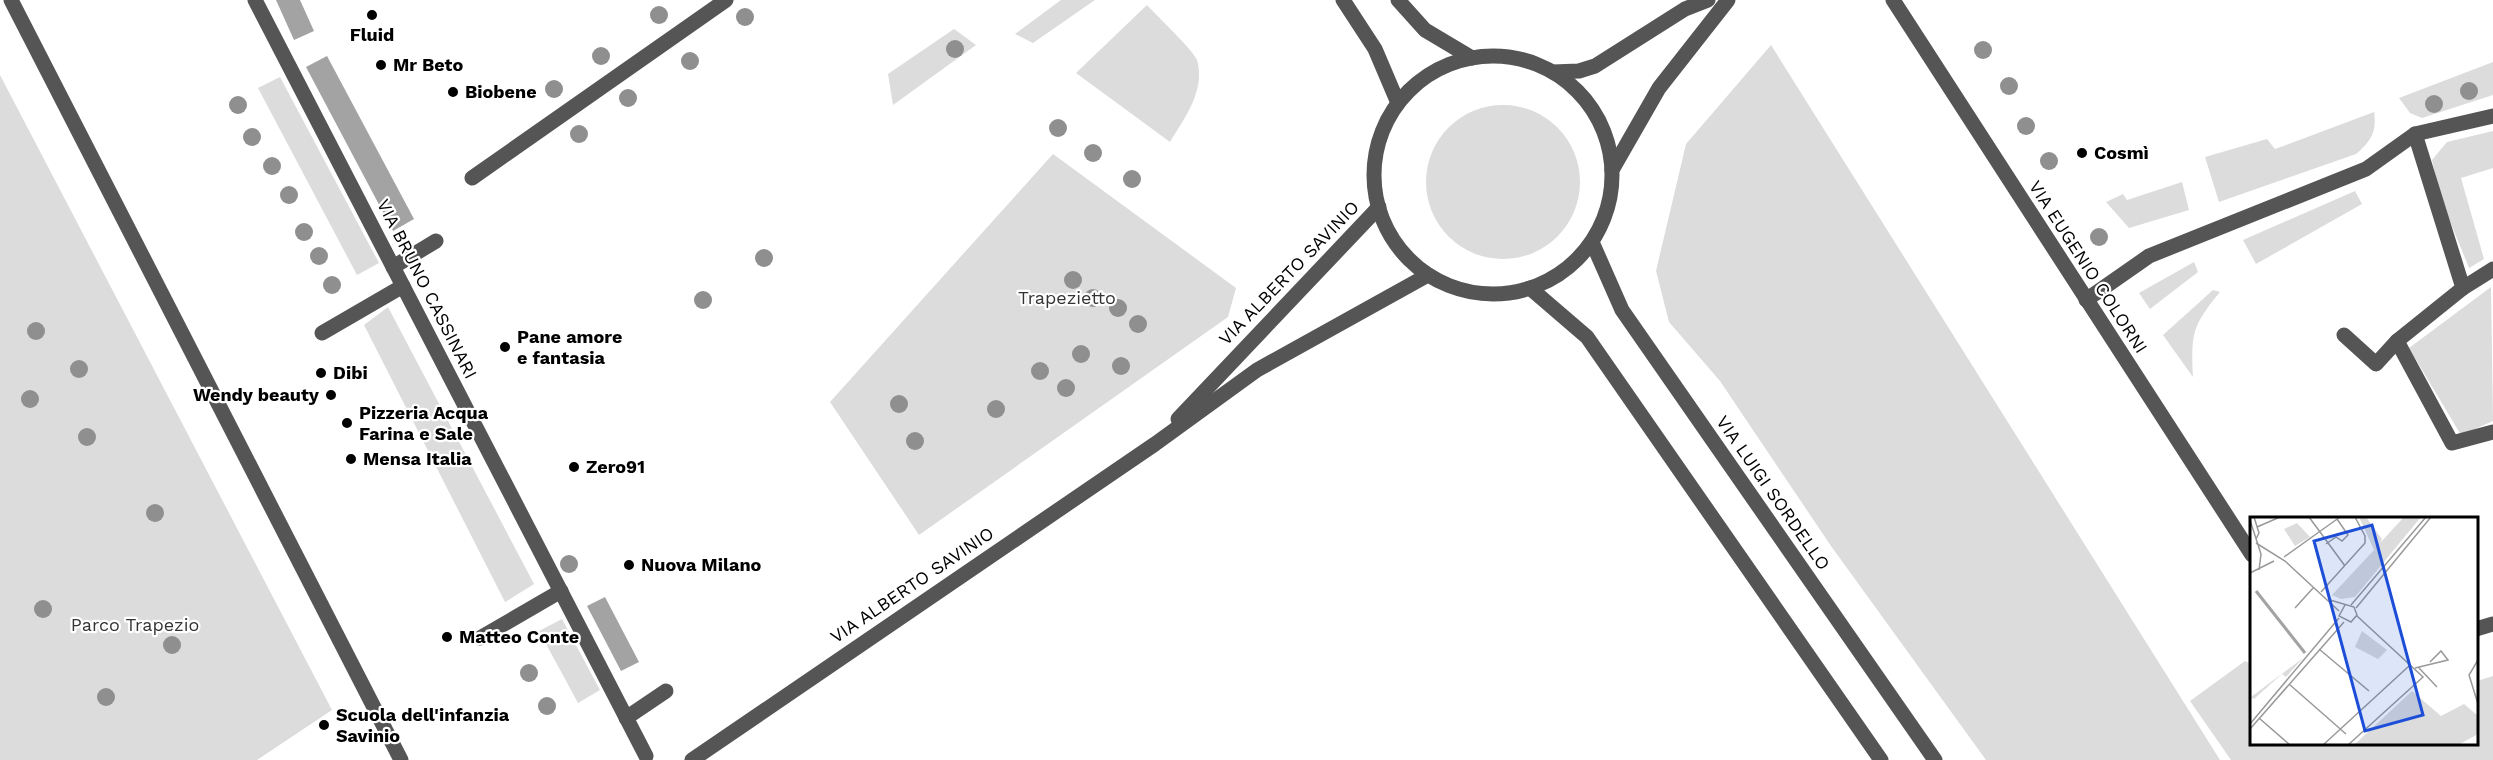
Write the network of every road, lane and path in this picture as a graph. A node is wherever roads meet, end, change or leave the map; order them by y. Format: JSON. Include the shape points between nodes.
{"nodes":[{"id":1,"x":10,"y":0,"type":"edge"},
{"id":2,"x":255,"y":0,"type":"edge"},
{"id":3,"x":726,"y":0,"type":"edge"},
{"id":4,"x":1343,"y":0,"type":"edge"},
{"id":5,"x":1398,"y":0,"type":"edge"},
{"id":6,"x":1708,"y":0,"type":"edge"},
{"id":7,"x":1728,"y":0,"type":"edge"},
{"id":8,"x":1893,"y":0,"type":"edge"},
{"id":9,"x":1472,"y":58,"type":"junction"},
{"id":10,"x":1553,"y":72,"type":"junction"},
{"id":11,"x":1398,"y":103,"type":"junction"},
{"id":12,"x":2493,"y":116,"type":"edge"},
{"id":13,"x":2415,"y":134,"type":"junction"},
{"id":14,"x":1612,"y":170,"type":"junction"},
{"id":15,"x":472,"y":178,"type":"dead end"},
{"id":16,"x":1378,"y":207,"type":"junction"},
{"id":17,"x":436,"y":241,"type":"dead end"},
{"id":18,"x":1592,"y":242,"type":"junction"},
{"id":19,"x":393,"y":267,"type":"junction"},
{"id":20,"x":2493,"y":269,"type":"edge"},
{"id":21,"x":1428,"y":275,"type":"junction"},
{"id":22,"x":403,"y":286,"type":"junction"},
{"id":23,"x":1530,"y":288,"type":"junction"},
{"id":24,"x":2463,"y":288,"type":"junction"},
{"id":25,"x":2086,"y":300,"type":"junction"},
{"id":26,"x":322,"y":333,"type":"dead end"},
{"id":27,"x":2344,"y":335,"type":"dead end"},
{"id":28,"x":2397,"y":341,"type":"junction"},
{"id":29,"x":2493,"y":432,"type":"edge"},
{"id":30,"x":1155,"y":444,"type":"junction"},
{"id":31,"x":2250,"y":552,"type":"edge"},
{"id":32,"x":561,"y":591,"type":"junction"},
{"id":33,"x":2493,"y":624,"type":"edge"},
{"id":34,"x":2478,"y":628,"type":"edge"},
{"id":35,"x":480,"y":638,"type":"dead end"},
{"id":36,"x":666,"y":692,"type":"dead end"},
{"id":37,"x":626,"y":718,"type":"junction"},
{"id":38,"x":646,"y":756,"type":"dead end"},
{"id":39,"x":401,"y":760,"type":"edge"},
{"id":40,"x":692,"y":760,"type":"edge"},
{"id":41,"x":1881,"y":760,"type":"edge"},
{"id":42,"x":1935,"y":760,"type":"edge"}],
"edges":[{"from":1,"to":39,"type":"street"},
{"from":2,"to":19,"type":"street","name":"VIA BRUNO CASSINARI"},
{"from":3,"to":15,"type":"street"},
{"from":4,"to":11,"type":"street","via":[[1375,49]]},
{"from":5,"to":9,"type":"street","via":[[1425,30]]},
{"from":6,"to":10,"type":"street","via":[[1685,9],[1595,66]]},
{"from":7,"to":14,"type":"street","via":[[1659,88]]},
{"from":8,"to":25,"type":"street","name":"VIA EUGENIO COLORNI"},
{"from":9,"to":10,"type":"street","via":[[1513,57]]},
{"from":9,"to":11,"type":"street","via":[[1444,66],[1419,82]]},
{"from":10,"to":14,"type":"street","via":[[1588,103],[1600,123]]},
{"from":11,"to":16,"type":"street","via":[[1376,153],[1374,182]]},
{"from":12,"to":13,"type":"street"},
{"from":13,"to":24,"type":"street"},
{"from":13,"to":25,"type":"street","via":[[2366,169],[2150,256]]},
{"from":14,"to":18,"type":"street","via":[[1606,211]]},
{"from":16,"to":21,"type":"street","via":[[1397,246]]},
{"from":16,"to":30,"type":"street","name":"VIA ALBERTO SAVINIO"},
{"from":17,"to":19,"type":"street"},
{"from":18,"to":23,"type":"street","via":[[1554,277]]},
{"from":18,"to":42,"type":"street","name":"VIA LUIGI SORDELLO","via":[[1622,310]]},
{"from":19,"to":22,"type":"street","name":"VIA BRUNO CASSINARI"},
{"from":20,"to":24,"type":"street"},
{"from":21,"to":23,"type":"street","via":[[1457,288],[1488,294]]},
{"from":21,"to":30,"type":"street","name":"VIA ALBERTO SAVINIO","via":[[1257,370]]},
{"from":22,"to":26,"type":"street"},
{"from":22,"to":32,"type":"street","name":"VIA BRUNO CASSINARI"},
{"from":23,"to":41,"type":"street","via":[[1587,337]]},
{"from":24,"to":28,"type":"street"},
{"from":25,"to":31,"type":"street","name":"VIA EUGENIO COLORNI"},
{"from":27,"to":28,"type":"street","via":[[2376,364]]},
{"from":28,"to":29,"type":"street","via":[[2452,443]]},
{"from":30,"to":40,"type":"street","name":"VIA ALBERTO SAVINIO"},
{"from":32,"to":35,"type":"street"},
{"from":32,"to":37,"type":"street","name":"VIA BRUNO CASSINARI"},
{"from":33,"to":34,"type":"street"},
{"from":36,"to":37,"type":"street"},
{"from":37,"to":38,"type":"street","name":"VIA BRUNO CASSINARI"}]}
